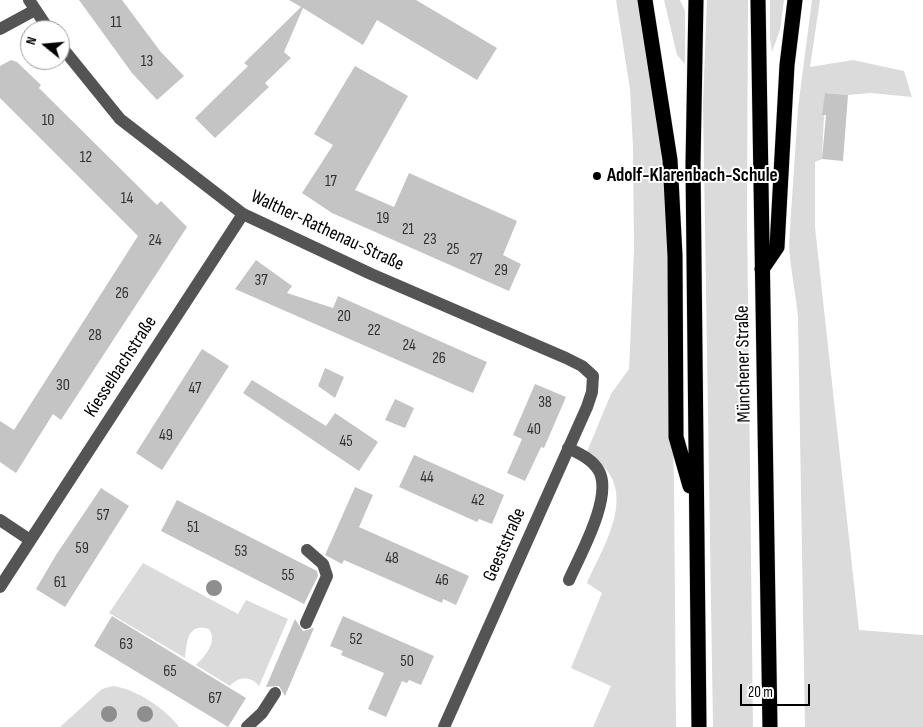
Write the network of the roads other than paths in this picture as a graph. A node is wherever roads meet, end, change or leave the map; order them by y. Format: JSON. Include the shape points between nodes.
{"nodes":[{"id":1,"x":645,"y":0,"type":"edge"},
{"id":2,"x":696,"y":0,"type":"edge"},
{"id":3,"x":758,"y":0,"type":"edge"},
{"id":4,"x":795,"y":0,"type":"edge"},
{"id":5,"x":32,"y":5,"type":"edge"},
{"id":6,"x":42,"y":20,"type":"edge"},
{"id":7,"x":0,"y":29,"type":"edge"},
{"id":8,"x":70,"y":57,"type":"edge"},
{"id":9,"x":243,"y":214,"type":"junction"},
{"id":10,"x":762,"y":269,"type":"junction"},
{"id":11,"x":593,"y":376,"type":"joint"},
{"id":12,"x":568,"y":448,"type":"junction"},
{"id":13,"x":695,"y":505,"type":"junction"},
{"id":14,"x":0,"y":520,"type":"edge"},
{"id":15,"x":30,"y":540,"type":"junction"},
{"id":16,"x":306,"y":550,"type":"dead end"},
{"id":17,"x":569,"y":580,"type":"dead end"},
{"id":18,"x":0,"y":587,"type":"edge"},
{"id":19,"x":306,"y":623,"type":"dead end"},
{"id":20,"x":274,"y":693,"type":"dead end"},
{"id":21,"x":247,"y":727,"type":"edge"},
{"id":22,"x":444,"y":727,"type":"edge"},
{"id":23,"x":698,"y":727,"type":"edge"},
{"id":24,"x":770,"y":727,"type":"edge"}],
"edges":[{"from":1,"to":13,"type":"highway","via":[[670,160],[675,256],[676,437]]},
{"from":2,"to":13,"type":"highway","via":[[693,165]]},
{"from":3,"to":10,"type":"highway","name":"Münchener Straße"},
{"from":4,"to":10,"type":"highway","via":[[787,65],[777,246]]},
{"from":5,"to":6,"type":"street"},
{"from":5,"to":7,"type":"street"},
{"from":8,"to":9,"type":"street","name":"Walther-Rathenau-Straße","via":[[120,119]]},
{"from":9,"to":11,"type":"street","name":"Walther-Rathenau-Straße","via":[[371,274],[574,362]]},
{"from":9,"to":15,"type":"street","name":"Kiesselbachstraße"},
{"from":10,"to":24,"type":"highway","name":"Münchener Straße"},
{"from":11,"to":12,"type":"street","name":"Geeststraße","via":[[587,407]]},
{"from":12,"to":17,"type":"street","via":[[588,459],[599,472],[602,485],[602,502]]},
{"from":12,"to":22,"type":"street","name":"Geeststraße"},
{"from":13,"to":23,"type":"highway"},
{"from":14,"to":15,"type":"street"},
{"from":15,"to":18,"type":"street","name":"Kiesselbachstraße"},
{"from":16,"to":19,"type":"street","via":[[323,564],[327,576]]},
{"from":20,"to":21,"type":"street","via":[[262,713]]}]}
